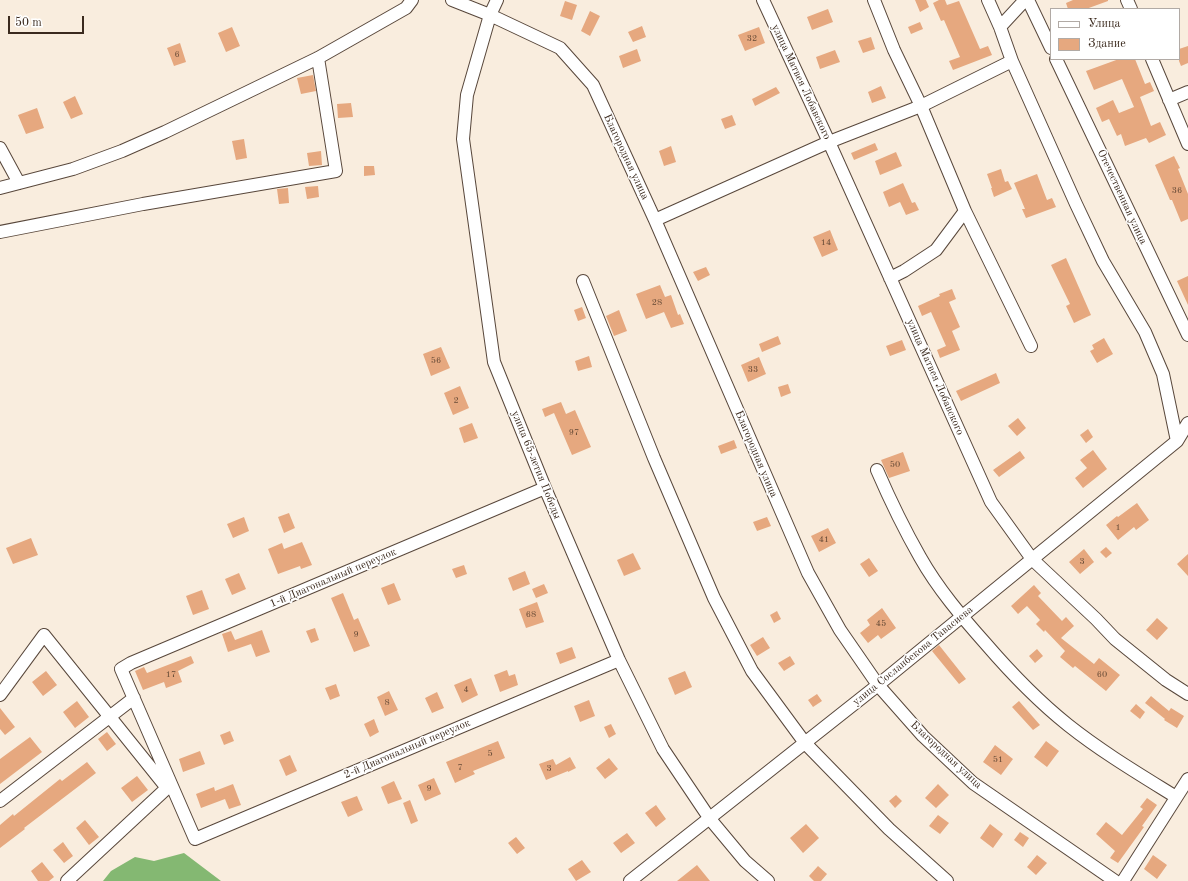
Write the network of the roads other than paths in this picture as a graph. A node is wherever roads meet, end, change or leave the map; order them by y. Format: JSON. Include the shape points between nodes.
{"nodes":[{"id":1,"x":412,"y":0,"type":"edge"},
{"id":2,"x":452,"y":0,"type":"edge"},
{"id":3,"x":496,"y":0,"type":"edge"},
{"id":4,"x":763,"y":0,"type":"edge"},
{"id":5,"x":874,"y":0,"type":"edge"},
{"id":6,"x":988,"y":0,"type":"edge"},
{"id":7,"x":1027,"y":0,"type":"edge"},
{"id":8,"x":490,"y":15,"type":"junction"},
{"id":9,"x":1000,"y":27,"type":"junction"},
{"id":10,"x":1050,"y":46,"type":"edge"},
{"id":11,"x":318,"y":58,"type":"junction"},
{"id":12,"x":1056,"y":60,"type":"edge"},
{"id":13,"x":1152,"y":60,"type":"edge"},
{"id":14,"x":1012,"y":61,"type":"junction"},
{"id":15,"x":1188,"y":92,"type":"edge"},
{"id":16,"x":1169,"y":100,"type":"junction"},
{"id":17,"x":921,"y":106,"type":"junction"},
{"id":18,"x":829,"y":142,"type":"junction"},
{"id":19,"x":1188,"y":144,"type":"edge"},
{"id":20,"x":0,"y":148,"type":"edge"},
{"id":21,"x":19,"y":183,"type":"junction"},
{"id":22,"x":0,"y":188,"type":"edge"},
{"id":23,"x":965,"y":211,"type":"junction"},
{"id":24,"x":655,"y":220,"type":"junction"},
{"id":25,"x":0,"y":232,"type":"edge"},
{"id":26,"x":890,"y":278,"type":"junction"},
{"id":27,"x":583,"y":281,"type":"dead end"},
{"id":28,"x":1186,"y":327,"type":"edge"},
{"id":29,"x":1031,"y":346,"type":"dead end"},
{"id":30,"x":1188,"y":423,"type":"edge"},
{"id":31,"x":1177,"y":441,"type":"junction"},
{"id":32,"x":876,"y":470,"type":"dead end"},
{"id":33,"x":545,"y":488,"type":"junction"},
{"id":34,"x":1032,"y":559,"type":"junction"},
{"id":35,"x":961,"y":616,"type":"junction"},
{"id":36,"x":619,"y":660,"type":"junction"},
{"id":37,"x":878,"y":685,"type":"junction"},
{"id":38,"x":1188,"y":694,"type":"edge"},
{"id":39,"x":0,"y":695,"type":"edge"},
{"id":40,"x":134,"y":698,"type":"junction"},
{"id":41,"x":109,"y":716,"type":"junction"},
{"id":42,"x":805,"y":743,"type":"junction"},
{"id":43,"x":1188,"y":779,"type":"edge"},
{"id":44,"x":1176,"y":797,"type":"junction"},
{"id":45,"x":0,"y":801,"type":"edge"},
{"id":46,"x":710,"y":819,"type":"junction"},
{"id":47,"x":67,"y":881,"type":"edge"},
{"id":48,"x":630,"y":881,"type":"edge"},
{"id":49,"x":768,"y":881,"type":"edge"},
{"id":50,"x":947,"y":881,"type":"edge"},
{"id":51,"x":1116,"y":881,"type":"edge"},
{"id":52,"x":1123,"y":881,"type":"edge"}],
"edges":[{"from":1,"to":11,"type":"street","via":[[406,8]]},
{"from":2,"to":8,"type":"street","name":"Благородная улица"},
{"from":3,"to":8,"type":"street","name":"улица 65-летия Победы"},
{"from":4,"to":18,"type":"street","name":"улица Матвея Лобавского"},
{"from":5,"to":17,"type":"street"},
{"from":6,"to":9,"type":"street"},
{"from":7,"to":9,"type":"street"},
{"from":7,"to":10,"type":"street"},
{"from":8,"to":24,"type":"street","name":"Благородная улица","via":[[560,48],[593,84]]},
{"from":8,"to":33,"type":"street","name":"улица 65-летия Победы","via":[[467,95],[463,139],[494,362]]},
{"from":9,"to":14,"type":"street"},
{"from":11,"to":21,"type":"street","via":[[122,151],[73,169]]},
{"from":11,"to":25,"type":"street","via":[[336,170]]},
{"from":12,"to":28,"type":"street","name":"Отечественная улица"},
{"from":13,"to":16,"type":"street"},
{"from":14,"to":17,"type":"street"},
{"from":14,"to":31,"type":"street","via":[[1103,261],[1145,332],[1163,374]]},
{"from":15,"to":16,"type":"street"},
{"from":16,"to":19,"type":"street"},
{"from":17,"to":18,"type":"street"},
{"from":17,"to":23,"type":"street"},
{"from":18,"to":24,"type":"street"},
{"from":18,"to":26,"type":"street","name":"улица Матвея Лобавского"},
{"from":20,"to":21,"type":"street"},
{"from":21,"to":22,"type":"street"},
{"from":23,"to":26,"type":"street","via":[[936,250]]},
{"from":23,"to":29,"type":"street"},
{"from":24,"to":37,"type":"street","name":"Благородная улица","via":[[808,573],[840,630]]},
{"from":26,"to":34,"type":"street","name":"улица Матвея Лобавского","via":[[991,502]]},
{"from":27,"to":42,"type":"street","via":[[714,598],[752,671]]},
{"from":30,"to":31,"type":"street","name":"улица Сосланбекова Тавасиева"},
{"from":31,"to":34,"type":"street","name":"улица Сосланбекова Тавасиева"},
{"from":32,"to":35,"type":"street","via":[[920,557]]},
{"from":33,"to":36,"type":"street","name":"улица 65-летия Победы"},
{"from":33,"to":40,"type":"street","name":"1-й Диагональный переулок","via":[[138,660],[121,669]]},
{"from":34,"to":35,"type":"street","name":"улица Сосланбекова Тавасиева"},
{"from":34,"to":38,"type":"street","name":"улица Матвея Лобавского","via":[[1115,639],[1166,680]]},
{"from":35,"to":37,"type":"street","name":"улица Сосланбекова Тавасиева"},
{"from":35,"to":44,"type":"street","via":[[1032,694],[1062,720],[1089,742]]},
{"from":36,"to":40,"type":"street","name":"2-й Диагональный переулок","via":[[195,839]]},
{"from":36,"to":46,"type":"street","name":"улица 65-летия Победы","via":[[663,749]]},
{"from":37,"to":42,"type":"street","name":"улица Сосланбекова Тавасиева"},
{"from":37,"to":51,"type":"street","name":"Благородная улица","via":[[923,736],[973,783]]},
{"from":39,"to":41,"type":"street","via":[[44,635]]},
{"from":40,"to":41,"type":"street"},
{"from":41,"to":45,"type":"street"},
{"from":41,"to":47,"type":"street","via":[[167,788]]},
{"from":42,"to":46,"type":"street","name":"улица Сосланбекова Тавасиева"},
{"from":42,"to":50,"type":"street","via":[[889,829]]},
{"from":43,"to":44,"type":"street"},
{"from":44,"to":52,"type":"street"},
{"from":46,"to":48,"type":"street","name":"улица Сосланбекова Тавасиева"},
{"from":46,"to":49,"type":"street","name":"улица 65-летия Победы","via":[[745,861]]}]}
